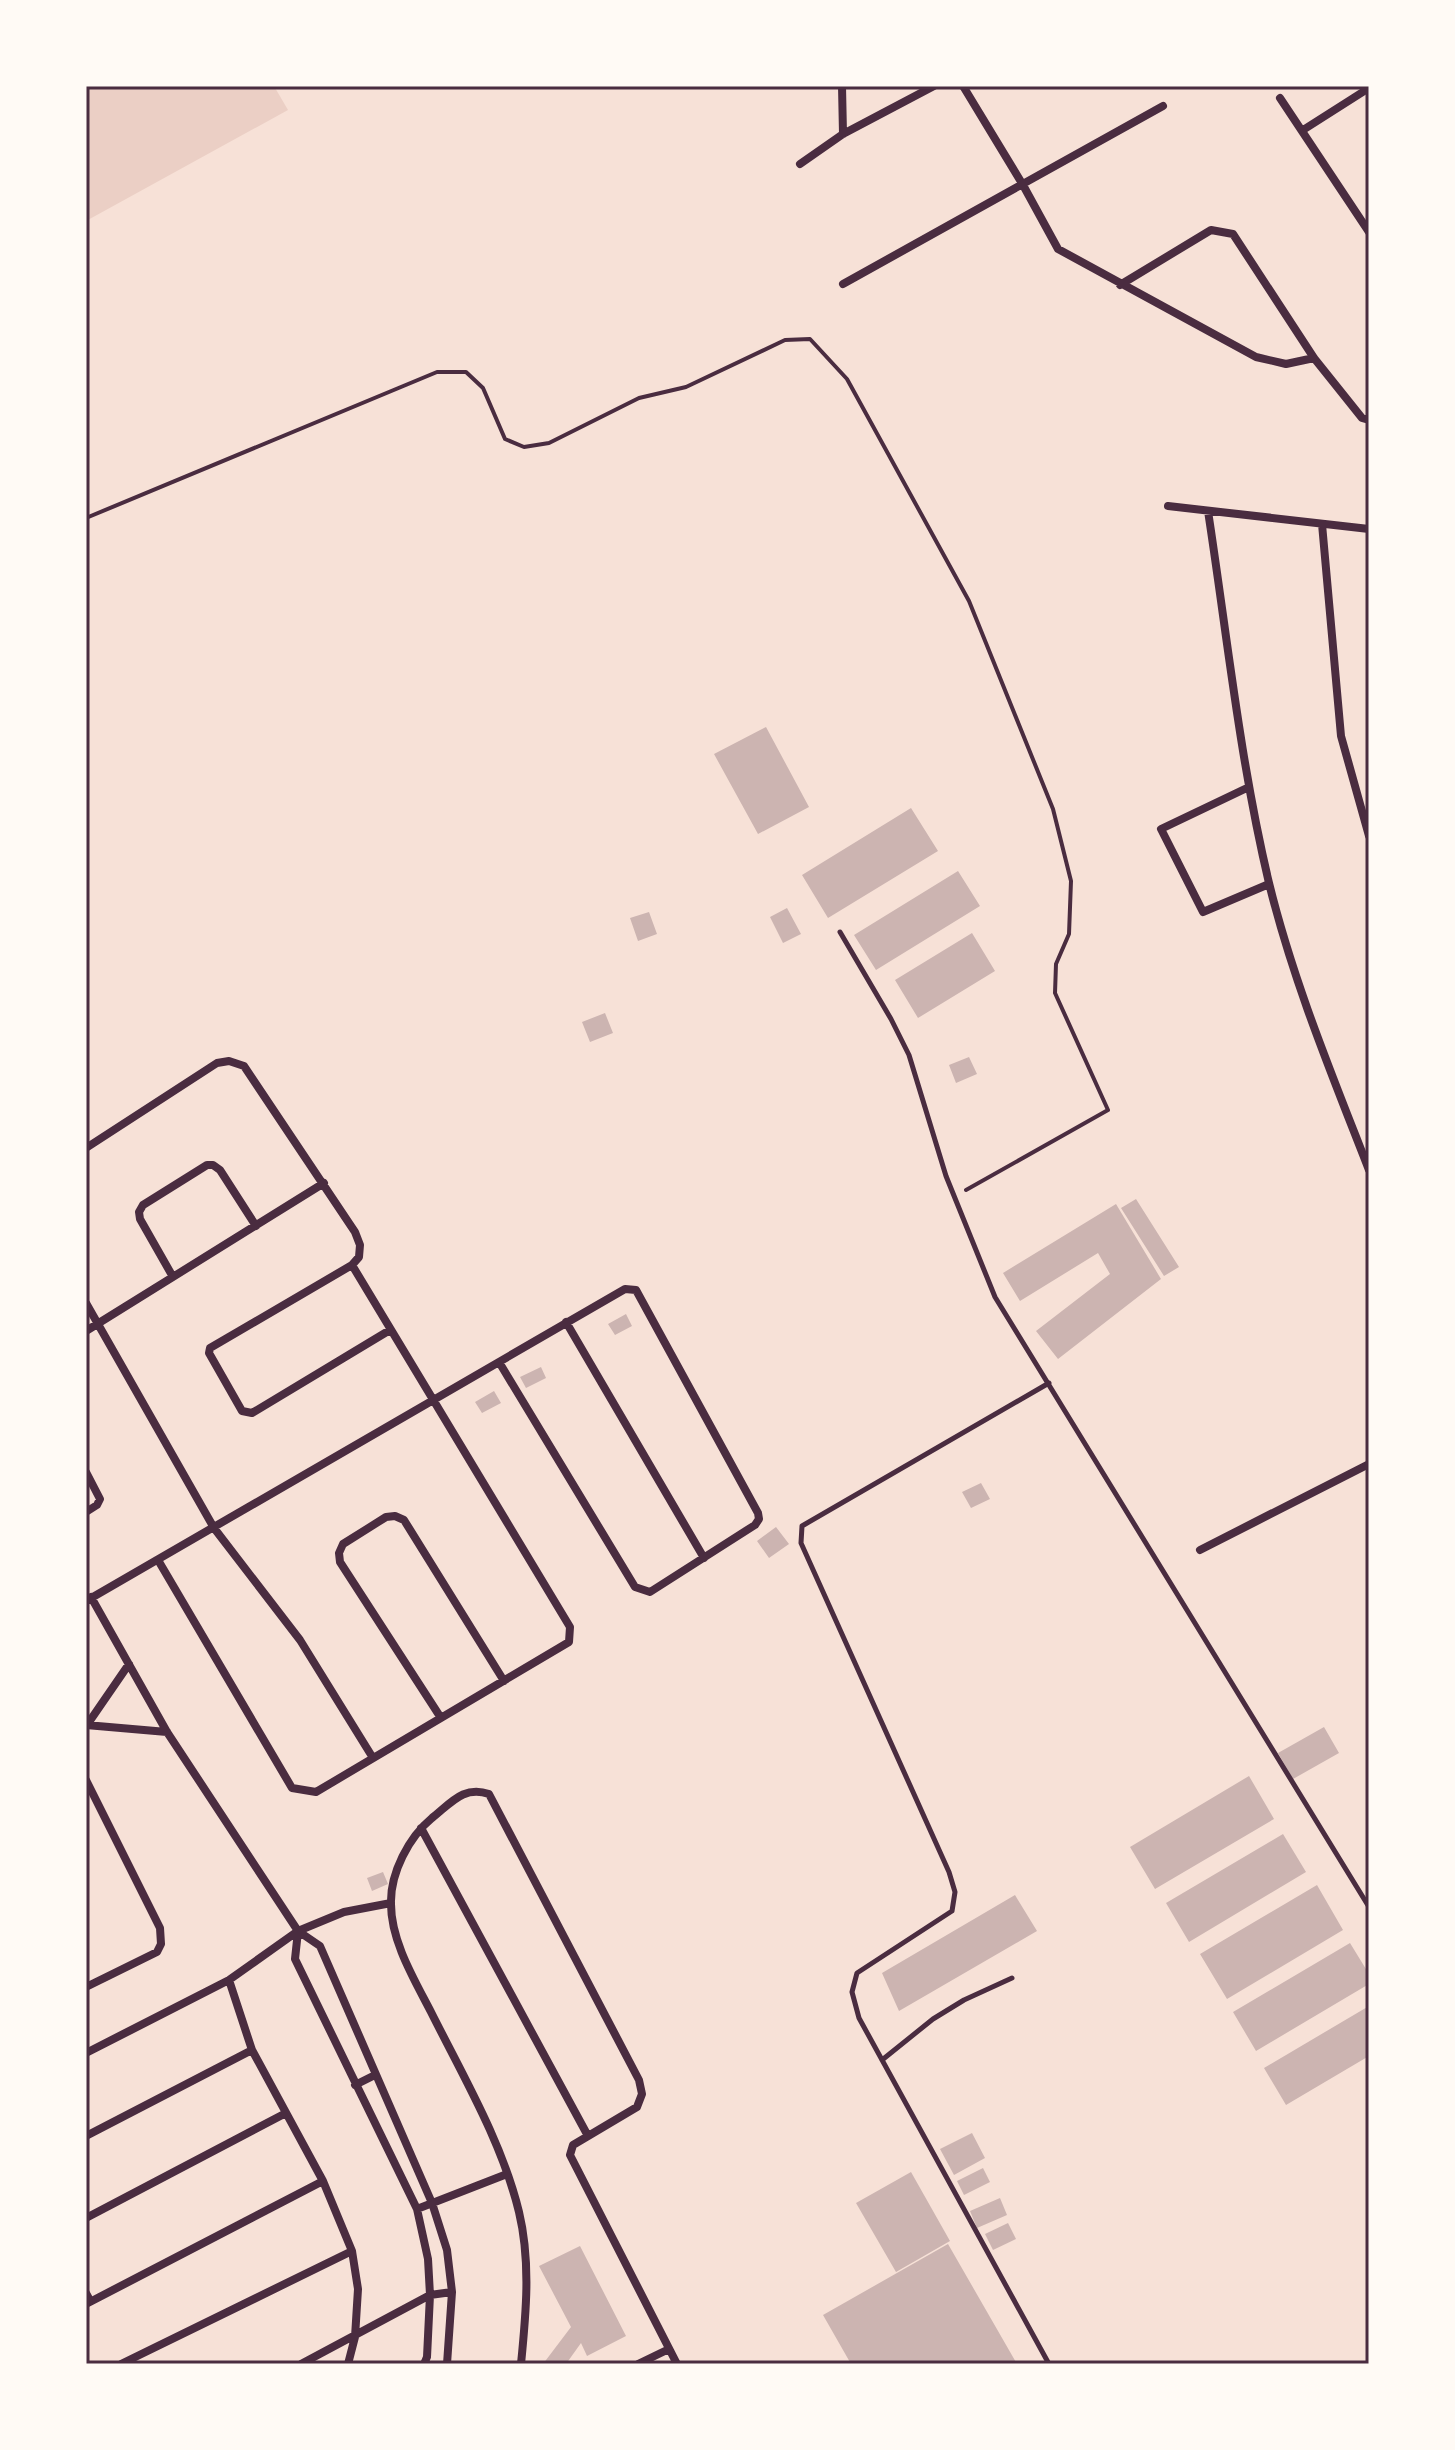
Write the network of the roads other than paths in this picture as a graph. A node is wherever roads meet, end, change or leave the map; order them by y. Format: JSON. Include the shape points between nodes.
{"nodes":[{"id":1,"x":842,"y":86,"type":"edge"},
{"id":2,"x":934,"y":86,"type":"edge"},
{"id":3,"x":963,"y":86,"type":"edge"},
{"id":4,"x":1369,"y":88,"type":"edge"},
{"id":5,"x":1280,"y":98,"type":"dead end"},
{"id":6,"x":1163,"y":106,"type":"dead end"},
{"id":7,"x":1303,"y":130,"type":"junction"},
{"id":8,"x":843,"y":134,"type":"junction"},
{"id":9,"x":800,"y":164,"type":"dead end"},
{"id":10,"x":1023,"y":185,"type":"junction"},
{"id":11,"x":1369,"y":232,"type":"edge"},
{"id":12,"x":843,"y":284,"type":"dead end"},
{"id":13,"x":1120,"y":285,"type":"junction"},
{"id":14,"x":1314,"y":358,"type":"junction"},
{"id":15,"x":1369,"y":420,"type":"edge"},
{"id":16,"x":1168,"y":506,"type":"dead end"},
{"id":17,"x":1208,"y":511,"type":"junction"},
{"id":18,"x":1322,"y":524,"type":"junction"},
{"id":19,"x":1369,"y":529,"type":"edge"},
{"id":20,"x":1249,"y":787,"type":"junction"},
{"id":21,"x":1369,"y":836,"type":"edge"},
{"id":22,"x":1269,"y":884,"type":"junction"},
{"id":23,"x":840,"y":932,"type":"dead end"},
{"id":24,"x":86,"y":1148,"type":"edge"},
{"id":25,"x":1369,"y":1170,"type":"edge"},
{"id":26,"x":324,"y":1183,"type":"junction"},
{"id":27,"x":256,"y":1226,"type":"junction"},
{"id":28,"x":352,"y":1265,"type":"junction"},
{"id":29,"x":173,"y":1277,"type":"junction"},
{"id":30,"x":86,"y":1303,"type":"edge"},
{"id":31,"x":566,"y":1322,"type":"junction"},
{"id":32,"x":98,"y":1324,"type":"junction"},
{"id":33,"x":390,"y":1330,"type":"junction"},
{"id":34,"x":86,"y":1331,"type":"edge"},
{"id":35,"x":499,"y":1362,"type":"junction"},
{"id":36,"x":1049,"y":1383,"type":"junction"},
{"id":37,"x":432,"y":1401,"type":"junction"},
{"id":38,"x":1369,"y":1464,"type":"edge"},
{"id":39,"x":86,"y":1472,"type":"edge"},
{"id":40,"x":86,"y":1512,"type":"edge"},
{"id":41,"x":214,"y":1528,"type":"junction"},
{"id":42,"x":1200,"y":1550,"type":"dead end"},
{"id":43,"x":704,"y":1558,"type":"junction"},
{"id":44,"x":158,"y":1560,"type":"junction"},
{"id":45,"x":89,"y":1599,"type":"edge"},
{"id":46,"x":129,"y":1664,"type":"junction"},
{"id":47,"x":504,"y":1681,"type":"junction"},
{"id":48,"x":441,"y":1718,"type":"junction"},
{"id":49,"x":86,"y":1725,"type":"edge"},
{"id":50,"x":167,"y":1732,"type":"junction"},
{"id":51,"x":373,"y":1758,"type":"junction"},
{"id":52,"x":86,"y":1780,"type":"edge"},
{"id":53,"x":421,"y":1828,"type":"junction"},
{"id":54,"x":391,"y":1903,"type":"junction"},
{"id":55,"x":1369,"y":1907,"type":"edge"},
{"id":56,"x":298,"y":1931,"type":"junction"},
{"id":57,"x":1012,"y":1978,"type":"dead end"},
{"id":58,"x":229,"y":1980,"type":"junction"},
{"id":59,"x":86,"y":1987,"type":"edge"},
{"id":60,"x":252,"y":2050,"type":"junction"},
{"id":61,"x":86,"y":2053,"type":"edge"},
{"id":62,"x":882,"y":2060,"type":"junction"},
{"id":63,"x":375,"y":2075,"type":"junction"},
{"id":64,"x":355,"y":2085,"type":"junction"},
{"id":65,"x":286,"y":2113,"type":"junction"},
{"id":66,"x":86,"y":2136,"type":"edge"},
{"id":67,"x":588,"y":2136,"type":"junction"},
{"id":68,"x":507,"y":2174,"type":"junction"},
{"id":69,"x":323,"y":2181,"type":"junction"},
{"id":70,"x":432,"y":2203,"type":"junction"},
{"id":71,"x":417,"y":2209,"type":"junction"},
{"id":72,"x":86,"y":2218,"type":"edge"},
{"id":73,"x":352,"y":2251,"type":"junction"},
{"id":74,"x":86,"y":2290,"type":"edge"},
{"id":75,"x":452,"y":2292,"type":"junction"},
{"id":76,"x":430,"y":2295,"type":"junction"},
{"id":77,"x":89,"y":2303,"type":"edge"},
{"id":78,"x":355,"y":2337,"type":"junction"},
{"id":79,"x":669,"y":2349,"type":"junction"},
{"id":80,"x":121,"y":2364,"type":"edge"},
{"id":81,"x":301,"y":2364,"type":"edge"},
{"id":82,"x":348,"y":2364,"type":"edge"},
{"id":83,"x":424,"y":2364,"type":"edge"},
{"id":84,"x":447,"y":2364,"type":"edge"},
{"id":85,"x":521,"y":2364,"type":"edge"},
{"id":86,"x":638,"y":2364,"type":"edge"},
{"id":87,"x":677,"y":2364,"type":"edge"},
{"id":88,"x":1049,"y":2364,"type":"edge"}],
"edges":[{"from":1,"to":8,"type":"street"},
{"from":2,"to":8,"type":"street"},
{"from":3,"to":10,"type":"street"},
{"from":4,"to":7,"type":"street"},
{"from":5,"to":7,"type":"street"},
{"from":6,"to":10,"type":"street"},
{"from":7,"to":11,"type":"street"},
{"from":8,"to":9,"type":"street"},
{"from":10,"to":12,"type":"street"},
{"from":10,"to":13,"type":"street","via":[[1058,249]]},
{"from":13,"to":14,"type":"street","via":[[1256,357],[1286,364]]},
{"from":13,"to":14,"type":"street","via":[[1211,230],[1233,234]]},
{"from":14,"to":15,"type":"street"},
{"from":16,"to":17,"type":"street"},
{"from":17,"to":18,"type":"street"},
{"from":17,"to":20,"type":"street"},
{"from":18,"to":19,"type":"street"},
{"from":18,"to":21,"type":"street","via":[[1341,736]]},
{"from":20,"to":22,"type":"street"},
{"from":20,"to":22,"type":"street","via":[[1161,829],[1203,912]]},
{"from":22,"to":25,"type":"street","via":[[1310,1019]]},
{"from":23,"to":36,"type":"lane","via":[[909,1055],[954,1197],[995,1297]]},
{"from":24,"to":26,"type":"street","via":[[217,1063],[229,1061],[244,1066]]},
{"from":26,"to":27,"type":"street"},
{"from":26,"to":28,"type":"street","via":[[360,1245]]},
{"from":27,"to":29,"type":"street"},
{"from":27,"to":29,"type":"street","via":[[220,1170],[207,1165],[139,1212]]},
{"from":28,"to":33,"type":"street"},
{"from":28,"to":33,"type":"street","via":[[210,1348],[242,1411],[252,1413]]},
{"from":29,"to":32,"type":"street"},
{"from":30,"to":32,"type":"street"},
{"from":31,"to":35,"type":"street"},
{"from":31,"to":43,"type":"street"},
{"from":31,"to":43,"type":"street","via":[[625,1289],[636,1290],[758,1513],[755,1525]]},
{"from":32,"to":34,"type":"street"},
{"from":32,"to":41,"type":"street"},
{"from":33,"to":37,"type":"street"},
{"from":35,"to":37,"type":"street"},
{"from":35,"to":43,"type":"street","via":[[635,1587],[650,1592]]},
{"from":36,"to":55,"type":"lane"},
{"from":36,"to":62,"type":"lane","via":[[802,1526],[801,1543],[955,1892],[952,1911],[857,1973],[852,1992],[859,2018]]},
{"from":37,"to":41,"type":"street"},
{"from":37,"to":47,"type":"street","via":[[570,1627],[569,1642]]},
{"from":38,"to":42,"type":"street"},
{"from":39,"to":40,"type":"street","via":[[100,1499]]},
{"from":41,"to":44,"type":"street"},
{"from":41,"to":51,"type":"street","via":[[300,1640]]},
{"from":44,"to":45,"type":"street"},
{"from":44,"to":51,"type":"street","via":[[292,1788],[316,1792]]},
{"from":45,"to":46,"type":"street"},
{"from":46,"to":49,"type":"street"},
{"from":46,"to":50,"type":"street"},
{"from":47,"to":48,"type":"street"},
{"from":47,"to":48,"type":"street","via":[[404,1520],[386,1517],[343,1544],[340,1562]]},
{"from":48,"to":51,"type":"street"},
{"from":49,"to":50,"type":"street"},
{"from":50,"to":56,"type":"street"},
{"from":52,"to":59,"type":"street","via":[[162,1936],[157,1952]]},
{"from":53,"to":54,"type":"street","via":[[399,1863]]},
{"from":53,"to":67,"type":"street"},
{"from":53,"to":67,"type":"street","via":[[465,1792],[489,1794],[639,2080],[642,2094],[637,2107]]},
{"from":54,"to":56,"type":"street","via":[[344,1912]]},
{"from":54,"to":68,"type":"street","via":[[408,1965]]},
{"from":56,"to":58,"type":"street"},
{"from":56,"to":63,"type":"street","via":[[320,1946]]},
{"from":56,"to":64,"type":"street","via":[[295,1959]]},
{"from":57,"to":62,"type":"lane","via":[[933,2019]]},
{"from":58,"to":60,"type":"street"},
{"from":58,"to":61,"type":"street"},
{"from":60,"to":65,"type":"street"},
{"from":60,"to":66,"type":"street"},
{"from":62,"to":88,"type":"lane"},
{"from":63,"to":64,"type":"street"},
{"from":63,"to":70,"type":"street"},
{"from":64,"to":71,"type":"street"},
{"from":65,"to":69,"type":"street"},
{"from":65,"to":72,"type":"street"},
{"from":67,"to":79,"type":"street","via":[[573,2145],[570,2155]]},
{"from":68,"to":70,"type":"street"},
{"from":68,"to":85,"type":"street","via":[[520,2214],[526,2266]]},
{"from":69,"to":73,"type":"street"},
{"from":69,"to":77,"type":"street"},
{"from":70,"to":71,"type":"street"},
{"from":70,"to":75,"type":"street","via":[[447,2250]]},
{"from":71,"to":76,"type":"street"},
{"from":73,"to":78,"type":"street","via":[[358,2289]]},
{"from":73,"to":80,"type":"street"},
{"from":74,"to":77,"type":"lane"},
{"from":75,"to":76,"type":"street"},
{"from":75,"to":84,"type":"street"},
{"from":76,"to":78,"type":"street"},
{"from":76,"to":83,"type":"street"},
{"from":78,"to":81,"type":"street"},
{"from":78,"to":82,"type":"street"},
{"from":79,"to":86,"type":"street"},
{"from":79,"to":87,"type":"street"}]}
